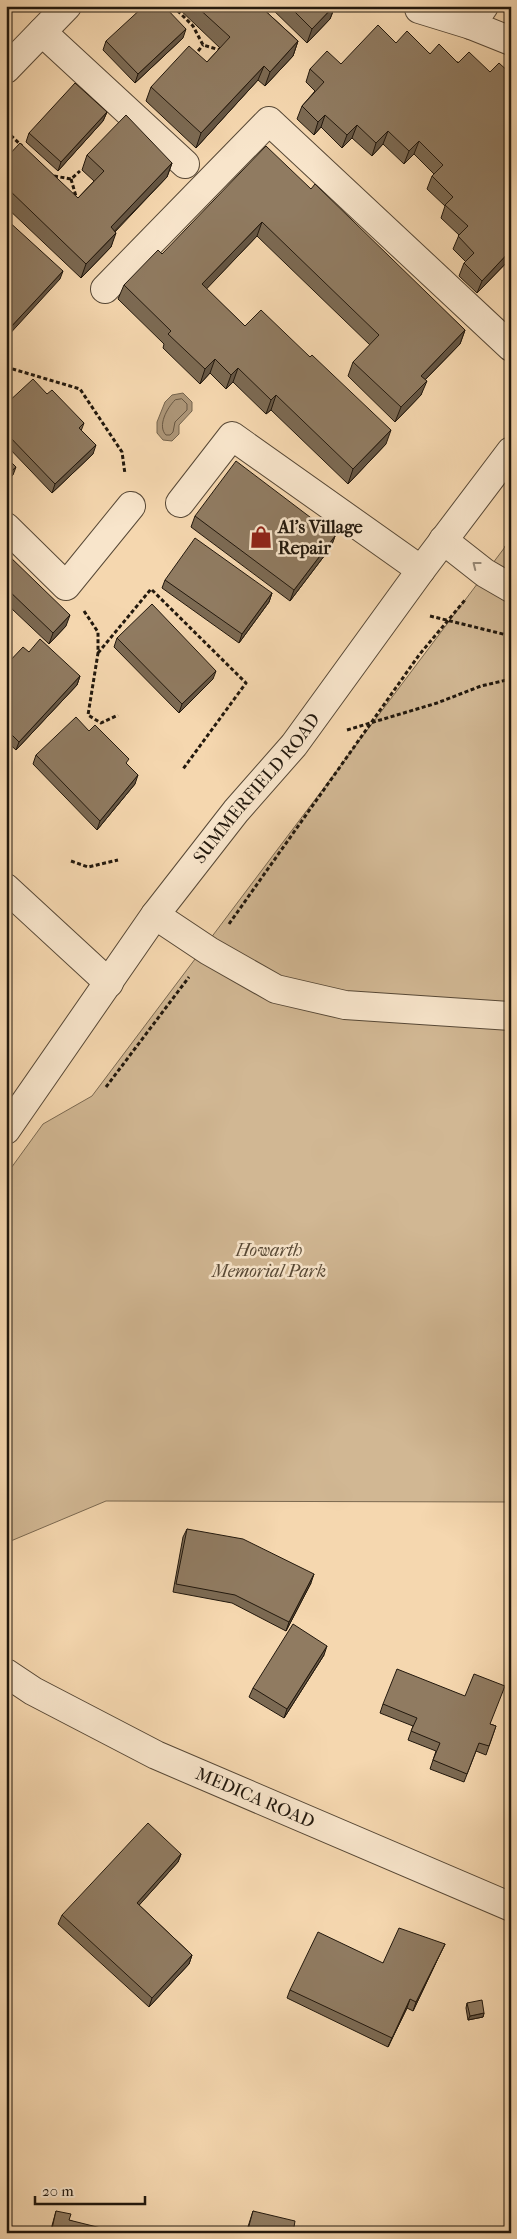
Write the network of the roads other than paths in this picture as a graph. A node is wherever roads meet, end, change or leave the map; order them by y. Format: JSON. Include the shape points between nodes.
{"nodes":[{"id":1,"x":67,"y":6,"type":"edge"},
{"id":2,"x":419,"y":9,"type":"dead end"},
{"id":3,"x":477,"y":16,"type":"edge"},
{"id":4,"x":42,"y":32,"type":"junction"},
{"id":5,"x":511,"y":41,"type":"edge"},
{"id":6,"x":6,"y":69,"type":"edge"},
{"id":7,"x":185,"y":164,"type":"dead end"},
{"id":8,"x":105,"y":288,"type":"dead end"},
{"id":9,"x":511,"y":347,"type":"edge"},
{"id":10,"x":511,"y":451,"type":"edge"},
{"id":11,"x":180,"y":503,"type":"dead end"},
{"id":12,"x":131,"y":506,"type":"dead end"},
{"id":13,"x":6,"y":527,"type":"edge"},
{"id":14,"x":443,"y":540,"type":"junction"},
{"id":15,"x":421,"y":570,"type":"junction"},
{"id":16,"x":511,"y":588,"type":"edge"},
{"id":17,"x":6,"y":888,"type":"edge"},
{"id":18,"x":155,"y":915,"type":"junction"},
{"id":19,"x":110,"y":983,"type":"junction"},
{"id":20,"x":511,"y":1016,"type":"edge"},
{"id":21,"x":6,"y":1130,"type":"edge"},
{"id":22,"x":6,"y":1673,"type":"edge"},
{"id":23,"x":511,"y":1907,"type":"edge"}],
"edges":[{"from":1,"to":4,"type":"street"},
{"from":2,"to":3,"type":"street"},
{"from":3,"to":5,"type":"street"},
{"from":4,"to":6,"type":"street"},
{"from":4,"to":7,"type":"street"},
{"from":8,"to":9,"type":"street","via":[[269,122]]},
{"from":10,"to":14,"type":"street","name":"SUMMERFIELD ROAD"},
{"from":11,"to":15,"type":"street","via":[[232,436]]},
{"from":12,"to":13,"type":"street","via":[[66,586]]},
{"from":14,"to":15,"type":"street","name":"SUMMERFIELD ROAD"},
{"from":16,"to":14,"type":"street","one_way":true},
{"from":15,"to":18,"type":"street","name":"SUMMERFIELD ROAD","via":[[294,745],[236,811]]},
{"from":17,"to":19,"type":"street"},
{"from":18,"to":19,"type":"street","name":"SUMMERFIELD ROAD"},
{"from":18,"to":20,"type":"street","via":[[209,951],[276,989],[345,1005]]},
{"from":19,"to":21,"type":"street","name":"SUMMERFIELD ROAD"},
{"from":22,"to":23,"type":"street","name":"MEDICA ROAD","via":[[33,1691],[156,1755]]}]}
